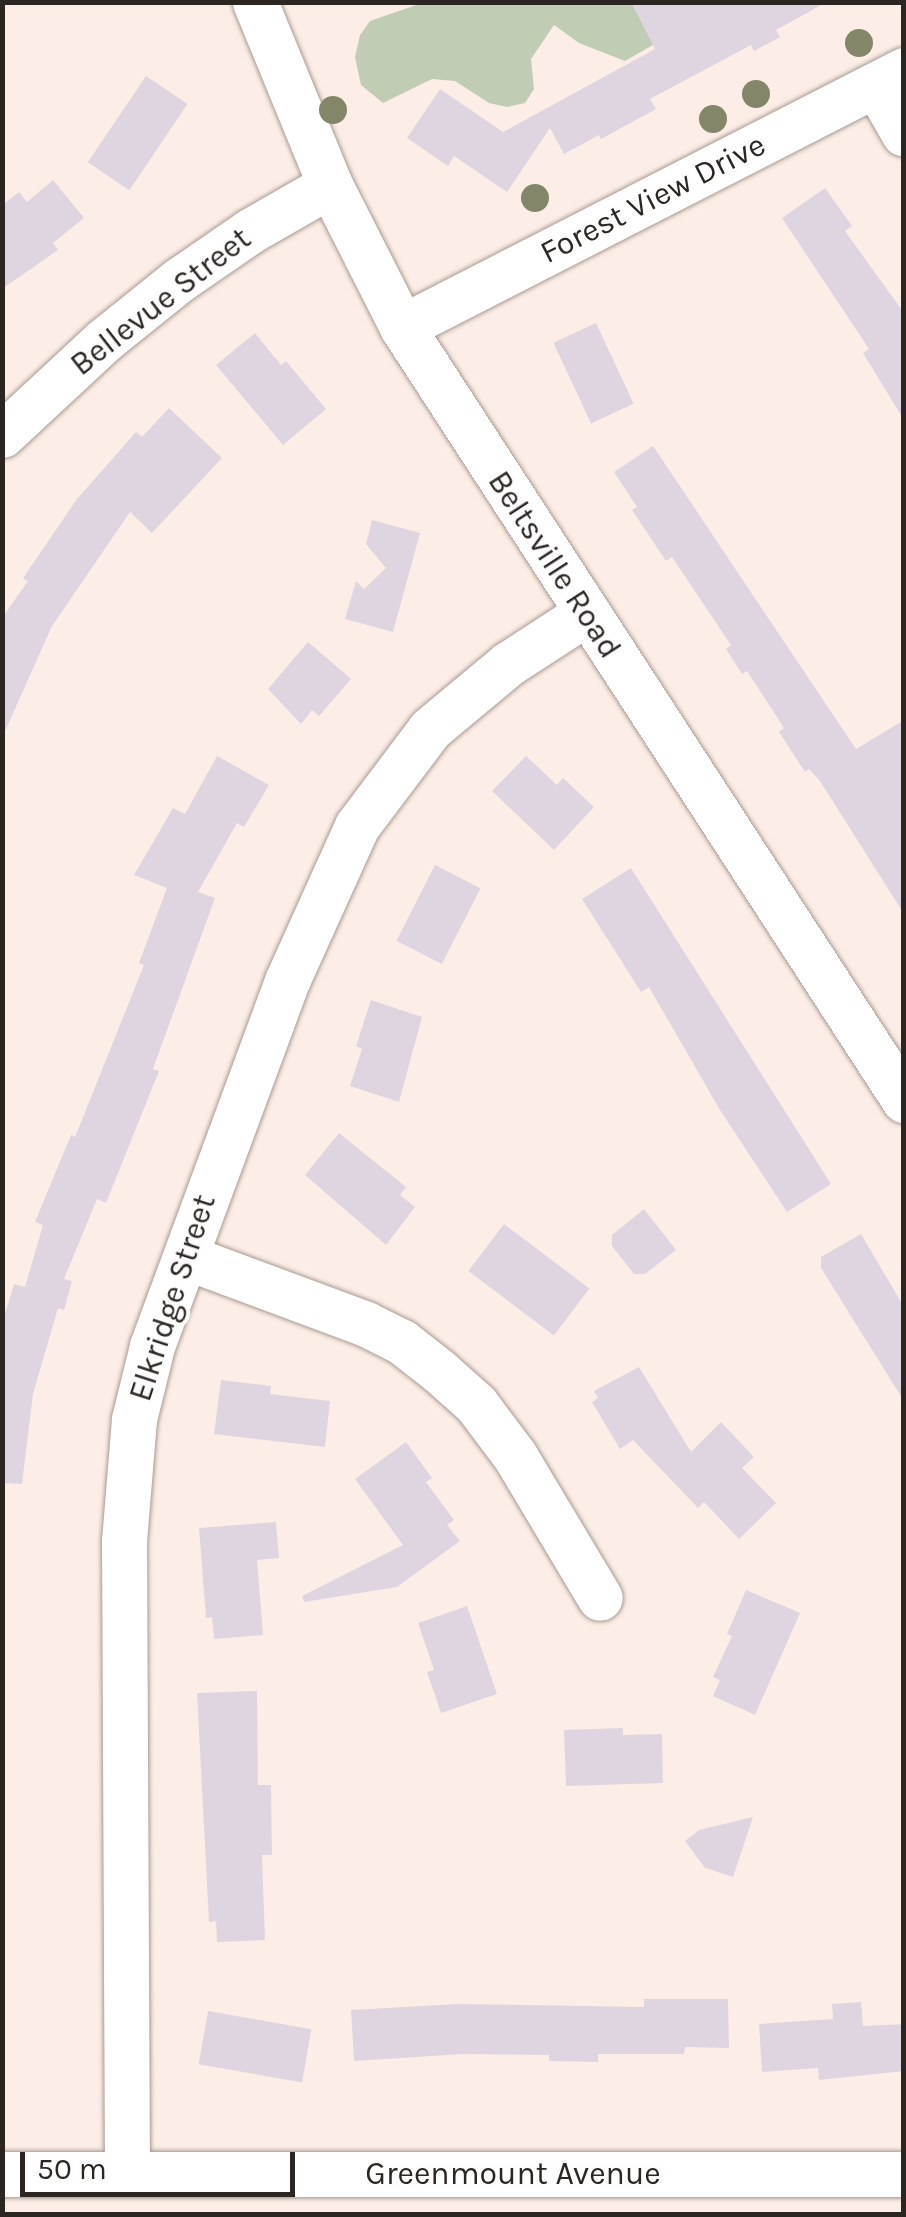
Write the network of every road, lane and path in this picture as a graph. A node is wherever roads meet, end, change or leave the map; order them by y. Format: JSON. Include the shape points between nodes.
{"nodes":[{"id":1,"x":255,"y":2,"type":"edge"},
{"id":2,"x":890,"y":77,"type":"edge"},
{"id":3,"x":904,"y":134,"type":"edge"},
{"id":4,"x":330,"y":185,"type":"junction"},
{"id":5,"x":402,"y":327,"type":"junction"},
{"id":6,"x":2,"y":435,"type":"edge"},
{"id":7,"x":585,"y":614,"type":"junction"},
{"id":8,"x":904,"y":1100,"type":"edge"},
{"id":9,"x":186,"y":1257,"type":"junction"},
{"id":10,"x":600,"y":1598,"type":"dead end"},
{"id":11,"x":2,"y":2174,"type":"edge"},
{"id":12,"x":127,"y":2174,"type":"junction"},
{"id":13,"x":904,"y":2174,"type":"edge"}],
"edges":[{"from":1,"to":4,"type":"street","name":"Beltsville Road"},
{"from":2,"to":3,"type":"street"},
{"from":2,"to":5,"type":"street","name":"Forest View Drive"},
{"from":4,"to":5,"type":"street","name":"Beltsville Road"},
{"from":4,"to":6,"type":"street","name":"Bellevue Street","via":[[180,280]]},
{"from":5,"to":7,"type":"street","name":"Beltsville Road"},
{"from":7,"to":8,"type":"street","name":"Beltsville Road"},
{"from":7,"to":9,"type":"street","name":"Elkridge Street","via":[[508,664],[430,729],[357,826],[280,999]]},
{"from":9,"to":10,"type":"street","via":[[366,1324],[439,1371],[476,1404],[515,1456]]},
{"from":9,"to":12,"type":"street","name":"Elkridge Street","via":[[152,1346],[128,1477]]},
{"from":11,"to":12,"type":"street","name":"Greenmount Avenue"},
{"from":12,"to":13,"type":"street","name":"Greenmount Avenue"}]}
